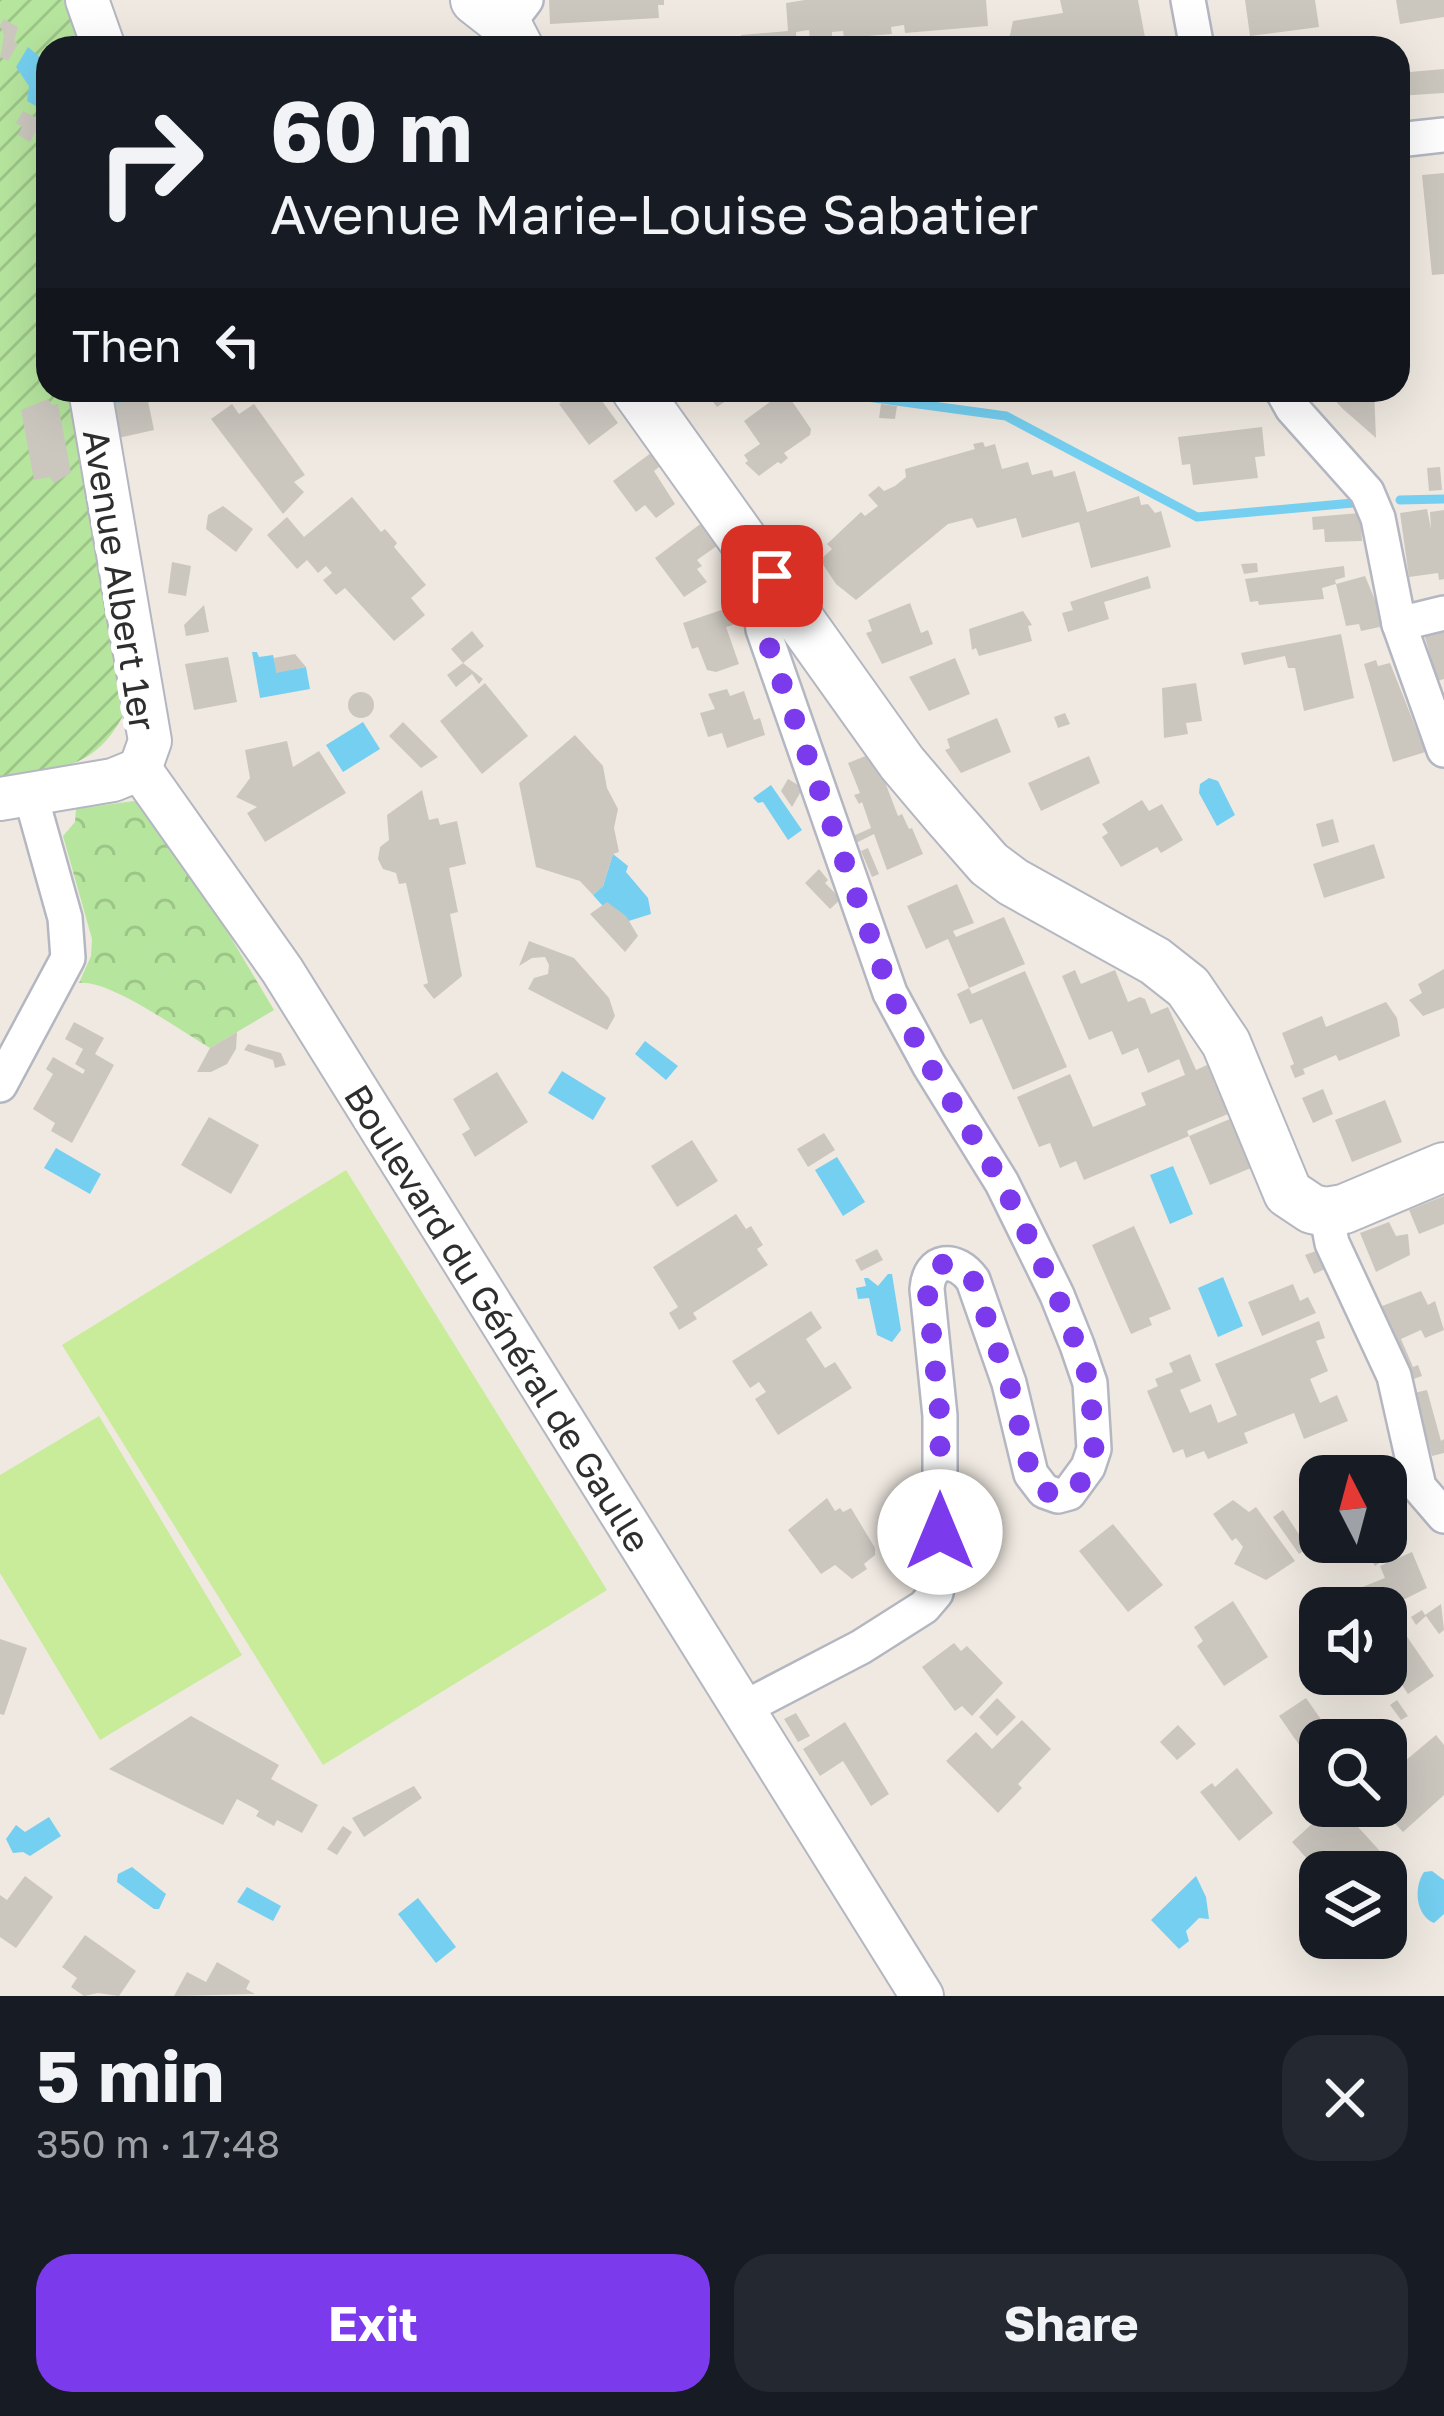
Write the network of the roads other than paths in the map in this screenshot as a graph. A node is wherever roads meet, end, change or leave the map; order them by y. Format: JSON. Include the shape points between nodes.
{"nodes":[{"id":1,"x":87,"y":0,"type":"edge"},
{"id":2,"x":1188,"y":0,"type":"edge"},
{"id":3,"x":100,"y":36,"type":"edge"},
{"id":4,"x":1195,"y":36,"type":"edge"},
{"id":5,"x":1444,"y":135,"type":"edge"},
{"id":6,"x":1410,"y":139,"type":"edge"},
{"id":7,"x":92,"y":402,"type":"edge"},
{"id":8,"x":645,"y":402,"type":"edge"},
{"id":9,"x":1289,"y":402,"type":"edge"},
{"id":10,"x":772,"y":576,"type":"junction"},
{"id":11,"x":1444,"y":613,"type":"edge"},
{"id":12,"x":1399,"y":623,"type":"junction"},
{"id":13,"x":1444,"y":750,"type":"edge"},
{"id":14,"x":140,"y":769,"type":"junction"},
{"id":15,"x":15,"y":796,"type":"edge"},
{"id":16,"x":0,"y":1085,"type":"edge"},
{"id":17,"x":1444,"y":1167,"type":"edge"},
{"id":18,"x":1327,"y":1212,"type":"junction"},
{"id":19,"x":1444,"y":1516,"type":"edge"},
{"id":20,"x":740,"y":1710,"type":"junction"},
{"id":21,"x":922,"y":1996,"type":"edge"}],
"edges":[{"from":1,"to":3,"type":"street"},
{"from":2,"to":4,"type":"street"},
{"from":5,"to":6,"type":"street"},
{"from":7,"to":14,"type":"street","name":"Avenue Albert 1er","via":[[150,741]]},
{"from":8,"to":10,"type":"main road"},
{"from":9,"to":12,"type":"street","via":[[1367,493]]},
{"from":10,"to":18,"type":"main road","via":[[902,763],[989,864],[1188,986],[1226,1043],[1288,1193]]},
{"from":10,"to":20,"type":"street","via":[[759,607],[763,629],[890,992],[1057,1295],[1090,1383],[1094,1449],[1070,1493],[1044,1491],[1031,1474],[973,1280],[951,1262],[937,1264],[927,1289],[940,1416],[936,1593],[861,1647]]},
{"from":11,"to":12,"type":"street"},
{"from":12,"to":13,"type":"street"},
{"from":14,"to":15,"type":"street"},
{"from":14,"to":20,"type":"street","name":"Boulevard du Général de Gaulle","via":[[282,970]]},
{"from":15,"to":16,"type":"street","via":[[65,919],[68,958]]},
{"from":17,"to":18,"type":"main road"},
{"from":18,"to":19,"type":"street","via":[[1332,1243],[1394,1376],[1419,1487]]},
{"from":20,"to":21,"type":"street","name":"Boulevard du Général de Gaulle"}]}
